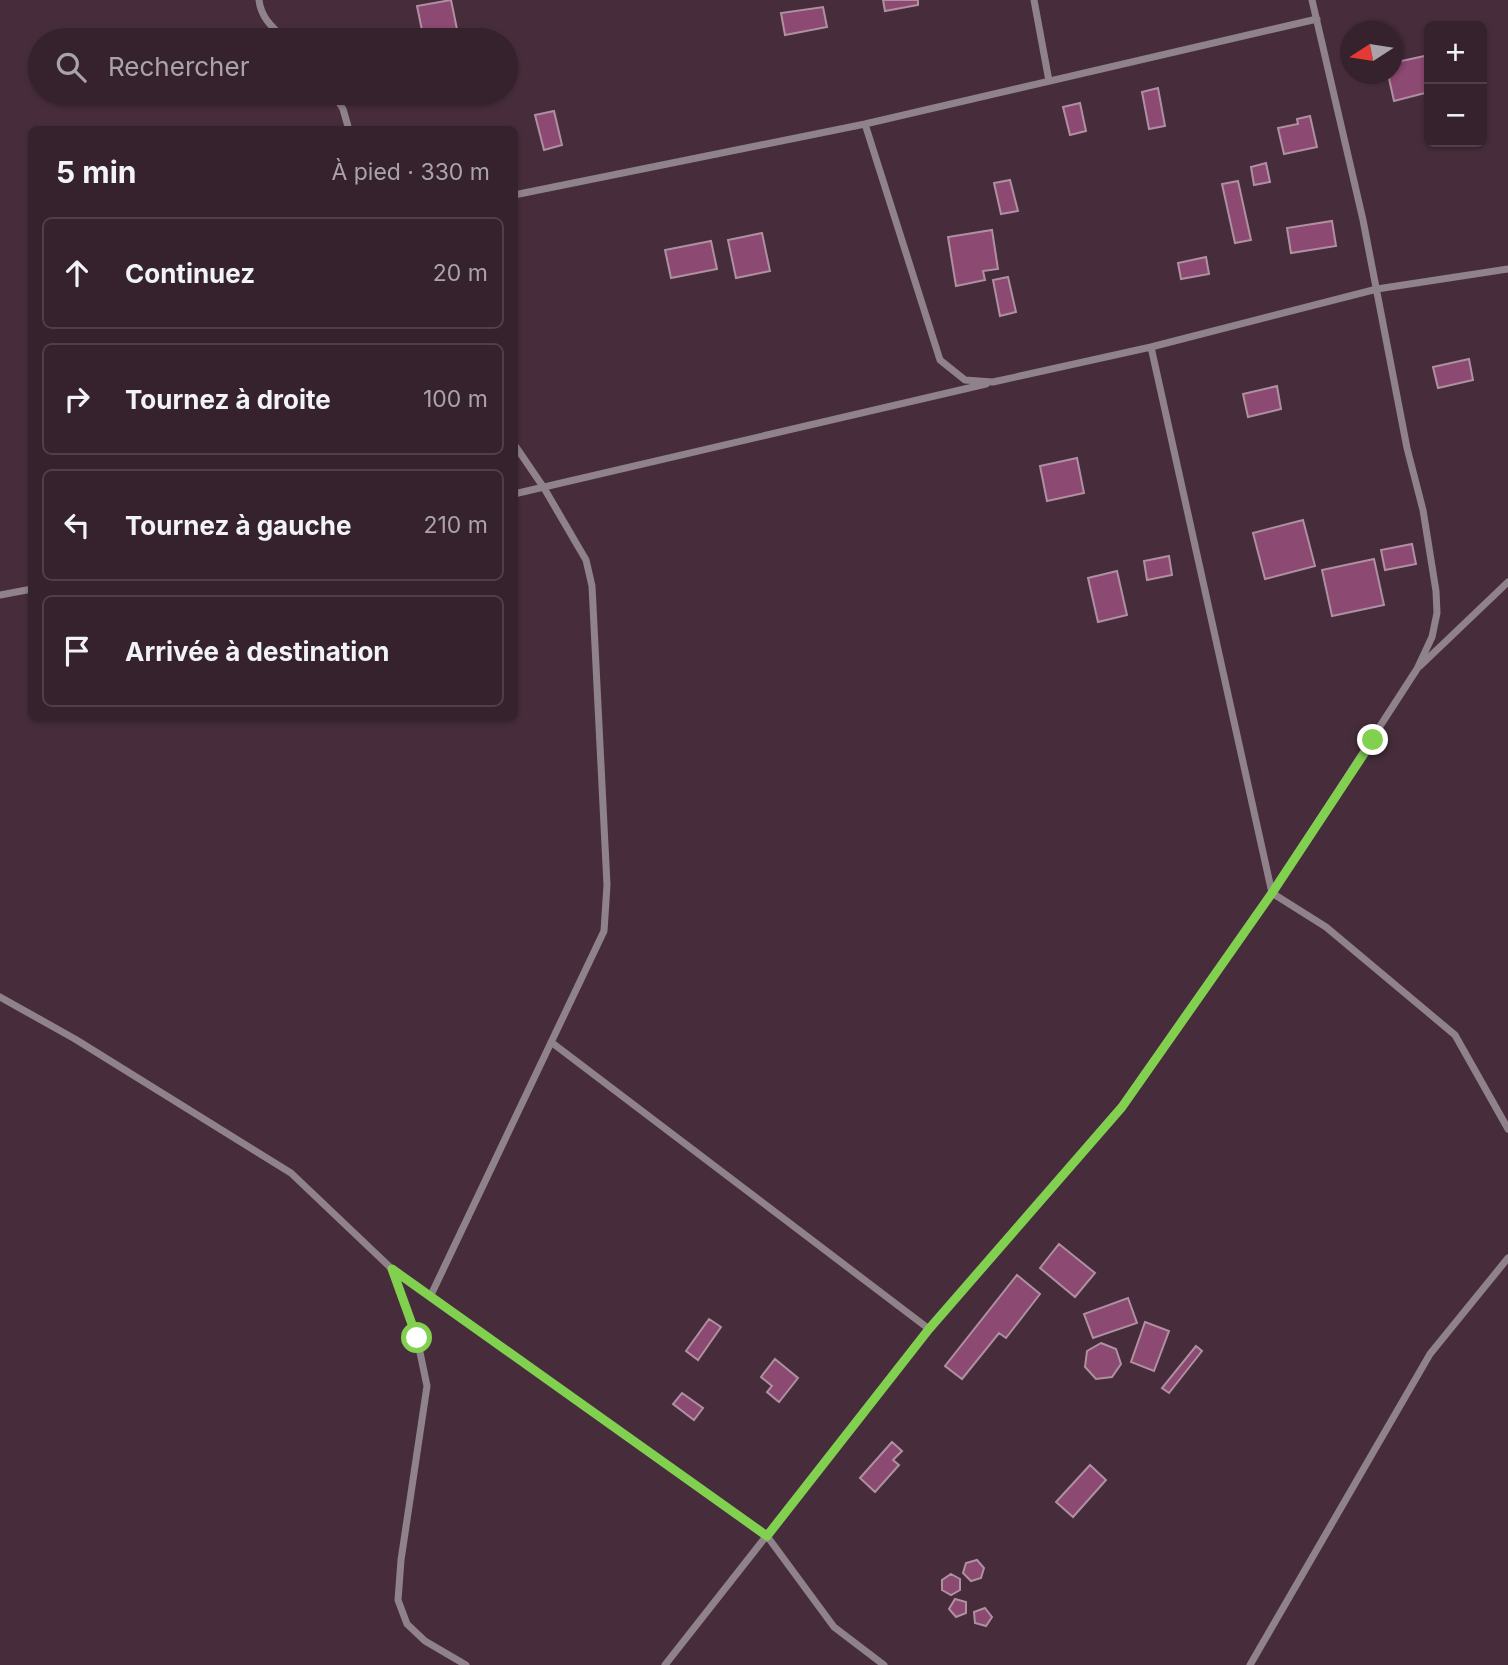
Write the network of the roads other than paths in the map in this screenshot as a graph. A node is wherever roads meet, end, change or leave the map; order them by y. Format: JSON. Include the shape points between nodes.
{"nodes":[{"id":1,"x":259,"y":0,"type":"edge"},
{"id":2,"x":1034,"y":0,"type":"edge"},
{"id":3,"x":1312,"y":0,"type":"edge"},
{"id":4,"x":1317,"y":19,"type":"junction"},
{"id":5,"x":275,"y":28,"type":"edge"},
{"id":6,"x":1049,"y":81,"type":"junction"},
{"id":7,"x":340,"y":105,"type":"edge"},
{"id":8,"x":865,"y":124,"type":"junction"},
{"id":9,"x":348,"y":126,"type":"edge"},
{"id":10,"x":518,"y":194,"type":"edge"},
{"id":11,"x":1508,"y":270,"type":"edge"},
{"id":12,"x":1377,"y":289,"type":"junction"},
{"id":13,"x":1150,"y":347,"type":"junction"},
{"id":14,"x":993,"y":382,"type":"junction"},
{"id":15,"x":518,"y":450,"type":"edge"},
{"id":16,"x":544,"y":488,"type":"junction"},
{"id":17,"x":518,"y":493,"type":"edge"},
{"id":18,"x":1508,"y":582,"type":"edge"},
{"id":19,"x":28,"y":590,"type":"edge"},
{"id":20,"x":0,"y":595,"type":"edge"},
{"id":21,"x":1418,"y":669,"type":"junction"},
{"id":22,"x":1272,"y":893,"type":"junction"},
{"id":23,"x":0,"y":997,"type":"edge"},
{"id":24,"x":551,"y":1042,"type":"junction"},
{"id":25,"x":1508,"y":1129,"type":"edge"},
{"id":26,"x":1508,"y":1258,"type":"edge"},
{"id":27,"x":392,"y":1269,"type":"junction"},
{"id":28,"x":430,"y":1297,"type":"junction"},
{"id":29,"x":929,"y":1329,"type":"junction"},
{"id":30,"x":767,"y":1536,"type":"junction"},
{"id":31,"x":466,"y":1665,"type":"edge"},
{"id":32,"x":665,"y":1665,"type":"edge"},
{"id":33,"x":884,"y":1665,"type":"edge"},
{"id":34,"x":1250,"y":1665,"type":"edge"}],
"edges":[{"from":1,"to":5,"type":"street","via":[[264,17]]},
{"from":2,"to":6,"type":"street"},
{"from":3,"to":4,"type":"street"},
{"from":4,"to":6,"type":"street"},
{"from":4,"to":12,"type":"street"},
{"from":6,"to":8,"type":"street"},
{"from":7,"to":9,"type":"street"},
{"from":8,"to":10,"type":"street"},
{"from":8,"to":14,"type":"street","via":[[940,359],[965,380]]},
{"from":11,"to":12,"type":"street"},
{"from":12,"to":13,"type":"street"},
{"from":12,"to":21,"type":"street","via":[[1436,591],[1432,637]]},
{"from":13,"to":14,"type":"street"},
{"from":13,"to":22,"type":"street"},
{"from":14,"to":16,"type":"street"},
{"from":15,"to":16,"type":"street"},
{"from":16,"to":17,"type":"street"},
{"from":16,"to":24,"type":"street","via":[[586,560],[592,586],[607,885],[604,931]]},
{"from":18,"to":21,"type":"street"},
{"from":19,"to":20,"type":"street"},
{"from":21,"to":22,"type":"street"},
{"from":22,"to":25,"type":"street","via":[[1326,927],[1455,1035]]},
{"from":22,"to":29,"type":"street","via":[[1122,1107]]},
{"from":23,"to":27,"type":"street","via":[[291,1173]]},
{"from":24,"to":28,"type":"street"},
{"from":24,"to":29,"type":"street"},
{"from":26,"to":34,"type":"street","via":[[1430,1354]]},
{"from":27,"to":28,"type":"street"},
{"from":27,"to":31,"type":"street","via":[[417,1338],[427,1385],[398,1600],[407,1624],[425,1642]]},
{"from":28,"to":30,"type":"street"},
{"from":29,"to":30,"type":"street"},
{"from":30,"to":32,"type":"street"},
{"from":30,"to":33,"type":"street","via":[[834,1627]]}]}
